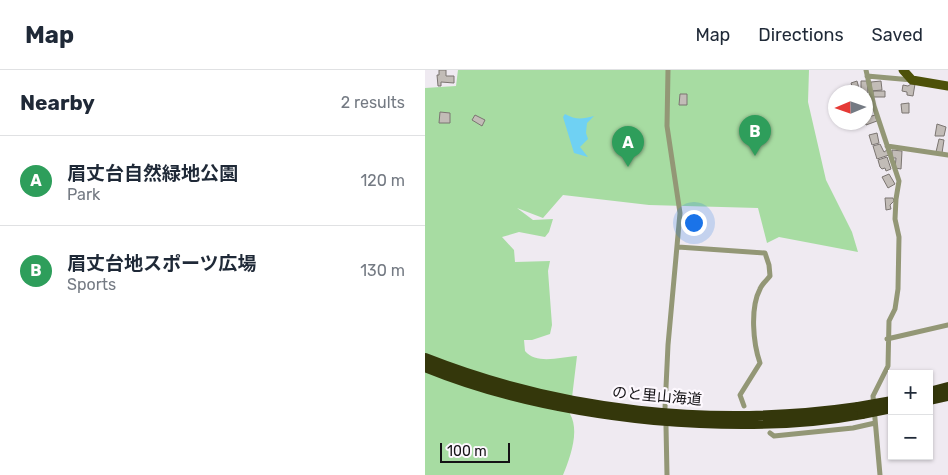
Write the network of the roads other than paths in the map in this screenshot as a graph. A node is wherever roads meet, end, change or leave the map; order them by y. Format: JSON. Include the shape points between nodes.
{"nodes":[{"id":1,"x":667,"y":70,"type":"edge"},
{"id":2,"x":903,"y":70,"type":"edge"},
{"id":3,"x":867,"y":73,"type":"edge"},
{"id":4,"x":912,"y":80,"type":"junction"},
{"id":5,"x":948,"y":86,"type":"edge"},
{"id":6,"x":887,"y":146,"type":"junction"},
{"id":7,"x":948,"y":155,"type":"edge"},
{"id":8,"x":678,"y":247,"type":"junction"},
{"id":9,"x":948,"y":325,"type":"edge"},
{"id":10,"x":887,"y":339,"type":"junction"},
{"id":11,"x":425,"y":358,"type":"edge"},
{"id":12,"x":425,"y":367,"type":"edge"},
{"id":13,"x":948,"y":387,"type":"edge"},
{"id":14,"x":933,"y":391,"type":"edge"},
{"id":15,"x":948,"y":396,"type":"edge"},
{"id":16,"x":933,"y":399,"type":"edge"},
{"id":17,"x":888,"y":401,"type":"edge"},
{"id":18,"x":744,"y":406,"type":"dead end"},
{"id":19,"x":665,"y":408,"type":"dead end"},
{"id":20,"x":888,"y":408,"type":"edge"},
{"id":21,"x":860,"y":410,"type":"junction"},
{"id":22,"x":875,"y":423,"type":"junction"},
{"id":23,"x":666,"y":426,"type":"dead end"},
{"id":24,"x":770,"y":433,"type":"dead end"},
{"id":25,"x":667,"y":475,"type":"edge"},
{"id":26,"x":880,"y":475,"type":"edge"}],
"edges":[{"from":1,"to":8,"type":"street","via":[[667,126],[680,213]]},
{"from":2,"to":4,"type":"main road"},
{"from":3,"to":4,"type":"street"},
{"from":3,"to":6,"type":"street"},
{"from":4,"to":5,"type":"main road"},
{"from":6,"to":7,"type":"street"},
{"from":6,"to":10,"type":"street","via":[[899,181],[895,219],[899,237],[898,289]]},
{"from":8,"to":18,"type":"street","via":[[765,253],[770,276],[760,288],[754,318],[760,363],[740,394]]},
{"from":8,"to":19,"type":"street"},
{"from":9,"to":10,"type":"street"},
{"from":10,"to":22,"type":"street","via":[[888,366],[873,396]]},
{"from":11,"to":21,"type":"highway","name":"のと里山海道","via":[[480,377],[599,406],[670,414],[767,416]]},
{"from":12,"to":21,"type":"highway","name":"のと里山海道","via":[[517,397],[626,417],[768,425],[835,419]]},
{"from":13,"to":14,"type":"highway"},
{"from":15,"to":16,"type":"highway"},
{"from":17,"to":21,"type":"highway","name":"のと里山海道","bridge":true},
{"from":20,"to":21,"type":"highway","name":"のと里山海道","bridge":true},
{"from":22,"to":24,"type":"street","via":[[774,436]]},
{"from":22,"to":26,"type":"street"},
{"from":23,"to":25,"type":"street"}]}
